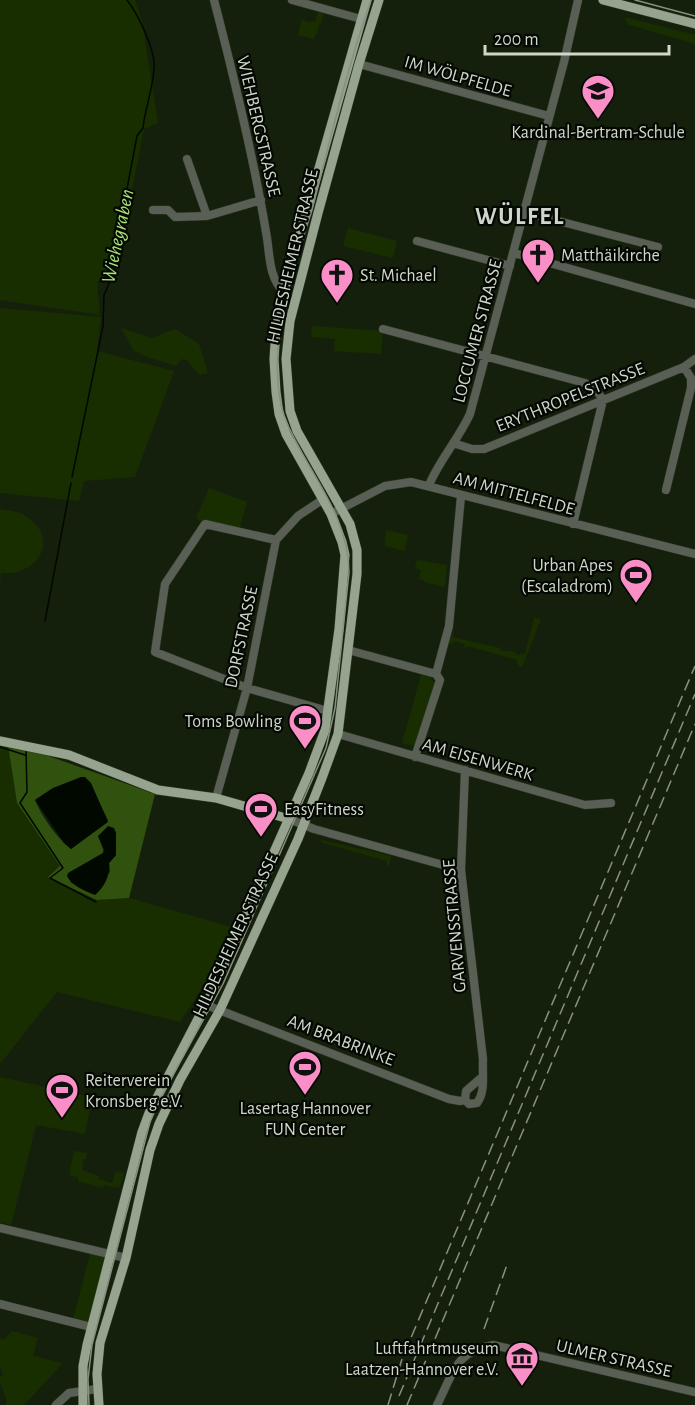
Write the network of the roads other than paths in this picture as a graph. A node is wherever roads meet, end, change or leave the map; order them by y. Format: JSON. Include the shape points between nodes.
{"nodes":[{"id":1,"x":214,"y":0,"type":"edge"},
{"id":2,"x":292,"y":0,"type":"edge"},
{"id":3,"x":367,"y":0,"type":"edge"},
{"id":4,"x":379,"y":0,"type":"edge"},
{"id":5,"x":578,"y":0,"type":"edge"},
{"id":6,"x":603,"y":0,"type":"edge"},
{"id":7,"x":361,"y":19,"type":"junction"},
{"id":8,"x":695,"y":24,"type":"edge"},
{"id":9,"x":359,"y":64,"type":"junction"},
{"id":10,"x":549,"y":116,"type":"junction"},
{"id":11,"x":187,"y":159,"type":"dead end"},
{"id":12,"x":261,"y":200,"type":"junction"},
{"id":13,"x":153,"y":210,"type":"dead end"},
{"id":14,"x":524,"y":212,"type":"junction"},
{"id":15,"x":207,"y":216,"type":"junction"},
{"id":16,"x":417,"y":241,"type":"dead end"},
{"id":17,"x":658,"y":247,"type":"dead end"},
{"id":18,"x":514,"y":253,"type":"junction"},
{"id":19,"x":510,"y":266,"type":"junction"},
{"id":20,"x":284,"y":292,"type":"junction"},
{"id":21,"x":695,"y":304,"type":"edge"},
{"id":22,"x":382,"y":329,"type":"dead end"},
{"id":23,"x":486,"y":357,"type":"junction"},
{"id":24,"x":695,"y":359,"type":"edge"},
{"id":25,"x":684,"y":367,"type":"junction"},
{"id":26,"x":603,"y":400,"type":"junction"},
{"id":27,"x":453,"y":443,"type":"junction"},
{"id":28,"x":429,"y":485,"type":"junction"},
{"id":29,"x":666,"y":490,"type":"dead end"},
{"id":30,"x":461,"y":496,"type":"junction"},
{"id":31,"x":319,"y":503,"type":"junction"},
{"id":32,"x":341,"y":509,"type":"junction"},
{"id":33,"x":330,"y":514,"type":"junction"},
{"id":34,"x":573,"y":524,"type":"junction"},
{"id":35,"x":276,"y":540,"type":"junction"},
{"id":36,"x":695,"y":554,"type":"edge"},
{"id":37,"x":348,"y":650,"type":"junction"},
{"id":38,"x":436,"y":674,"type":"junction"},
{"id":39,"x":247,"y":688,"type":"junction"},
{"id":40,"x":328,"y":711,"type":"junction"},
{"id":41,"x":338,"y":734,"type":"junction"},
{"id":42,"x":0,"y":741,"type":"edge"},
{"id":43,"x":415,"y":757,"type":"junction"},
{"id":44,"x":465,"y":770,"type":"junction"},
{"id":45,"x":216,"y":798,"type":"junction"},
{"id":46,"x":611,"y":802,"type":"dead end"},
{"id":47,"x":289,"y":819,"type":"junction"},
{"id":48,"x":303,"y":825,"type":"junction"},
{"id":49,"x":461,"y":870,"type":"junction"},
{"id":50,"x":206,"y":1005,"type":"junction"},
{"id":51,"x":220,"y":1010,"type":"junction"},
{"id":52,"x":481,"y":1078,"type":"junction"},
{"id":53,"x":465,"y":1100,"type":"junction"},
{"id":54,"x":0,"y":1228,"type":"edge"},
{"id":55,"x":110,"y":1253,"type":"junction"},
{"id":56,"x":126,"y":1258,"type":"junction"},
{"id":57,"x":0,"y":1304,"type":"edge"},
{"id":58,"x":91,"y":1327,"type":"junction"},
{"id":59,"x":98,"y":1389,"type":"junction"},
{"id":60,"x":83,"y":1390,"type":"junction"},
{"id":61,"x":695,"y":1392,"type":"edge"},
{"id":62,"x":56,"y":1405,"type":"edge"},
{"id":63,"x":83,"y":1405,"type":"edge"},
{"id":64,"x":99,"y":1405,"type":"edge"},
{"id":65,"x":438,"y":1405,"type":"edge"}],
"edges":[{"from":1,"to":12,"type":"street","name":"WIEHBERGSTRASSE"},
{"from":2,"to":7,"type":"street"},
{"from":3,"to":7,"type":"main road","name":"HILDESHEIMER STRASSE"},
{"from":4,"to":9,"type":"main road","name":"HILDESHEIMER STRASSE"},
{"from":5,"to":10,"type":"street","name":"LOCCUMER STRASSE"},
{"from":6,"to":8,"type":"main road"},
{"from":7,"to":20,"type":"main road","name":"HILDESHEIMER STRASSE"},
{"from":9,"to":10,"type":"street","name":"IM WÖLPFELDE"},
{"from":9,"to":32,"type":"main road","name":"HILDESHEIMER STRASSE","via":[[298,288],[286,359],[290,411],[297,431]]},
{"from":10,"to":14,"type":"street","name":"LOCCUMER STRASSE"},
{"from":11,"to":15,"type":"street"},
{"from":12,"to":15,"type":"street"},
{"from":12,"to":20,"type":"street","name":"WIEHBERGSTRASSE","via":[[273,278]]},
{"from":13,"to":15,"type":"street","via":[[168,210],[175,217]]},
{"from":14,"to":17,"type":"street"},
{"from":14,"to":18,"type":"street","name":"LOCCUMER STRASSE"},
{"from":16,"to":19,"type":"street"},
{"from":18,"to":19,"type":"street","name":"LOCCUMER STRASSE"},
{"from":18,"to":21,"type":"street"},
{"from":19,"to":23,"type":"street","name":"LOCCUMER STRASSE"},
{"from":20,"to":31,"type":"main road","name":"HILDESHEIMER STRASSE","via":[[274,359],[279,414]]},
{"from":22,"to":23,"type":"street"},
{"from":23,"to":26,"type":"street","via":[[590,384]]},
{"from":23,"to":27,"type":"street","name":"LOCCUMER STRASSE","via":[[470,414]]},
{"from":24,"to":25,"type":"street","name":"ERYTHROPELSTRASSE"},
{"from":25,"to":26,"type":"street","name":"ERYTHROPELSTRASSE"},
{"from":25,"to":29,"type":"street","via":[[691,378],[691,388]]},
{"from":26,"to":27,"type":"street","name":"ERYTHROPELSTRASSE","via":[[484,449]]},
{"from":26,"to":34,"type":"street"},
{"from":27,"to":28,"type":"street","name":"LOCCUMER STRASSE"},
{"from":28,"to":30,"type":"street","name":"AM MITTELFELDE"},
{"from":28,"to":32,"type":"street","name":"AM MITTELFELDE","via":[[411,482],[385,486]]},
{"from":30,"to":34,"type":"street","name":"AM MITTELFELDE"},
{"from":30,"to":38,"type":"street","via":[[449,626]]},
{"from":31,"to":33,"type":"main road","name":"HILDESHEIMER STRASSE"},
{"from":31,"to":35,"type":"street","via":[[298,516]]},
{"from":32,"to":33,"type":"street","name":"AM MITTELFELDE"},
{"from":32,"to":37,"type":"main road","name":"HILDESHEIMER STRASSE","via":[[357,550]]},
{"from":33,"to":40,"type":"main road","name":"HILDESHEIMER STRASSE","via":[[342,542],[345,572]]},
{"from":34,"to":36,"type":"street","name":"AM MITTELFELDE"},
{"from":35,"to":39,"type":"street","name":"DORFSTRASSE"},
{"from":35,"to":39,"type":"street","via":[[206,524],[165,584],[155,652]]},
{"from":37,"to":38,"type":"street"},
{"from":37,"to":41,"type":"main road","name":"HILDESHEIMER STRASSE"},
{"from":38,"to":43,"type":"street","via":[[440,680]]},
{"from":39,"to":40,"type":"street"},
{"from":39,"to":45,"type":"street","name":"DORFSTRASSE"},
{"from":40,"to":47,"type":"main road","name":"HILDESHEIMER STRASSE","via":[[326,730]]},
{"from":41,"to":43,"type":"street","name":"AM EISENWERK"},
{"from":41,"to":48,"type":"main road","name":"HILDESHEIMER STRASSE"},
{"from":42,"to":45,"type":"main road","via":[[69,755],[158,790]]},
{"from":43,"to":44,"type":"street","name":"AM EISENWERK"},
{"from":44,"to":46,"type":"street","name":"AM EISENWERK","via":[[585,805]]},
{"from":44,"to":49,"type":"street","name":"GARVENSSTRASSE"},
{"from":45,"to":47,"type":"main road"},
{"from":47,"to":48,"type":"street"},
{"from":47,"to":50,"type":"main road","name":"HILDESHEIMER STRASSE"},
{"from":48,"to":49,"type":"street"},
{"from":48,"to":51,"type":"main road","name":"HILDESHEIMER STRASSE"},
{"from":49,"to":52,"type":"street","name":"GARVENSSTRASSE","via":[[483,1059]]},
{"from":50,"to":51,"type":"street","name":"AM BRABRINKE"},
{"from":50,"to":55,"type":"main road","name":"HILDESHEIMER STRASSE","via":[[148,1113]]},
{"from":51,"to":53,"type":"street","name":"AM BRABRINKE","via":[[449,1099]]},
{"from":51,"to":56,"type":"main road","name":"HILDESHEIMER STRASSE","via":[[159,1124]]},
{"from":52,"to":53,"type":"street","via":[[466,1091]]},
{"from":52,"to":53,"type":"street","name":"GARVENSSTRASSE","via":[[480,1101],[474,1105]]},
{"from":54,"to":55,"type":"street"},
{"from":55,"to":56,"type":"street"},
{"from":55,"to":58,"type":"main road","name":"HILDESHEIMER STRASSE"},
{"from":56,"to":59,"type":"main road","name":"HILDESHEIMER STRASSE","via":[[100,1343]]},
{"from":57,"to":58,"type":"street"},
{"from":58,"to":60,"type":"main road","name":"HILDESHEIMER STRASSE","via":[[83,1366]]},
{"from":59,"to":60,"type":"street"},
{"from":59,"to":64,"type":"main road","name":"HILDESHEIMER STRASSE"},
{"from":60,"to":62,"type":"street","via":[[69,1393]]},
{"from":60,"to":63,"type":"main road","name":"HILDESHEIMER STRASSE"},
{"from":61,"to":65,"type":"street","name":"ULMER STRASSE","via":[[493,1345],[475,1349],[460,1360]]}]}
